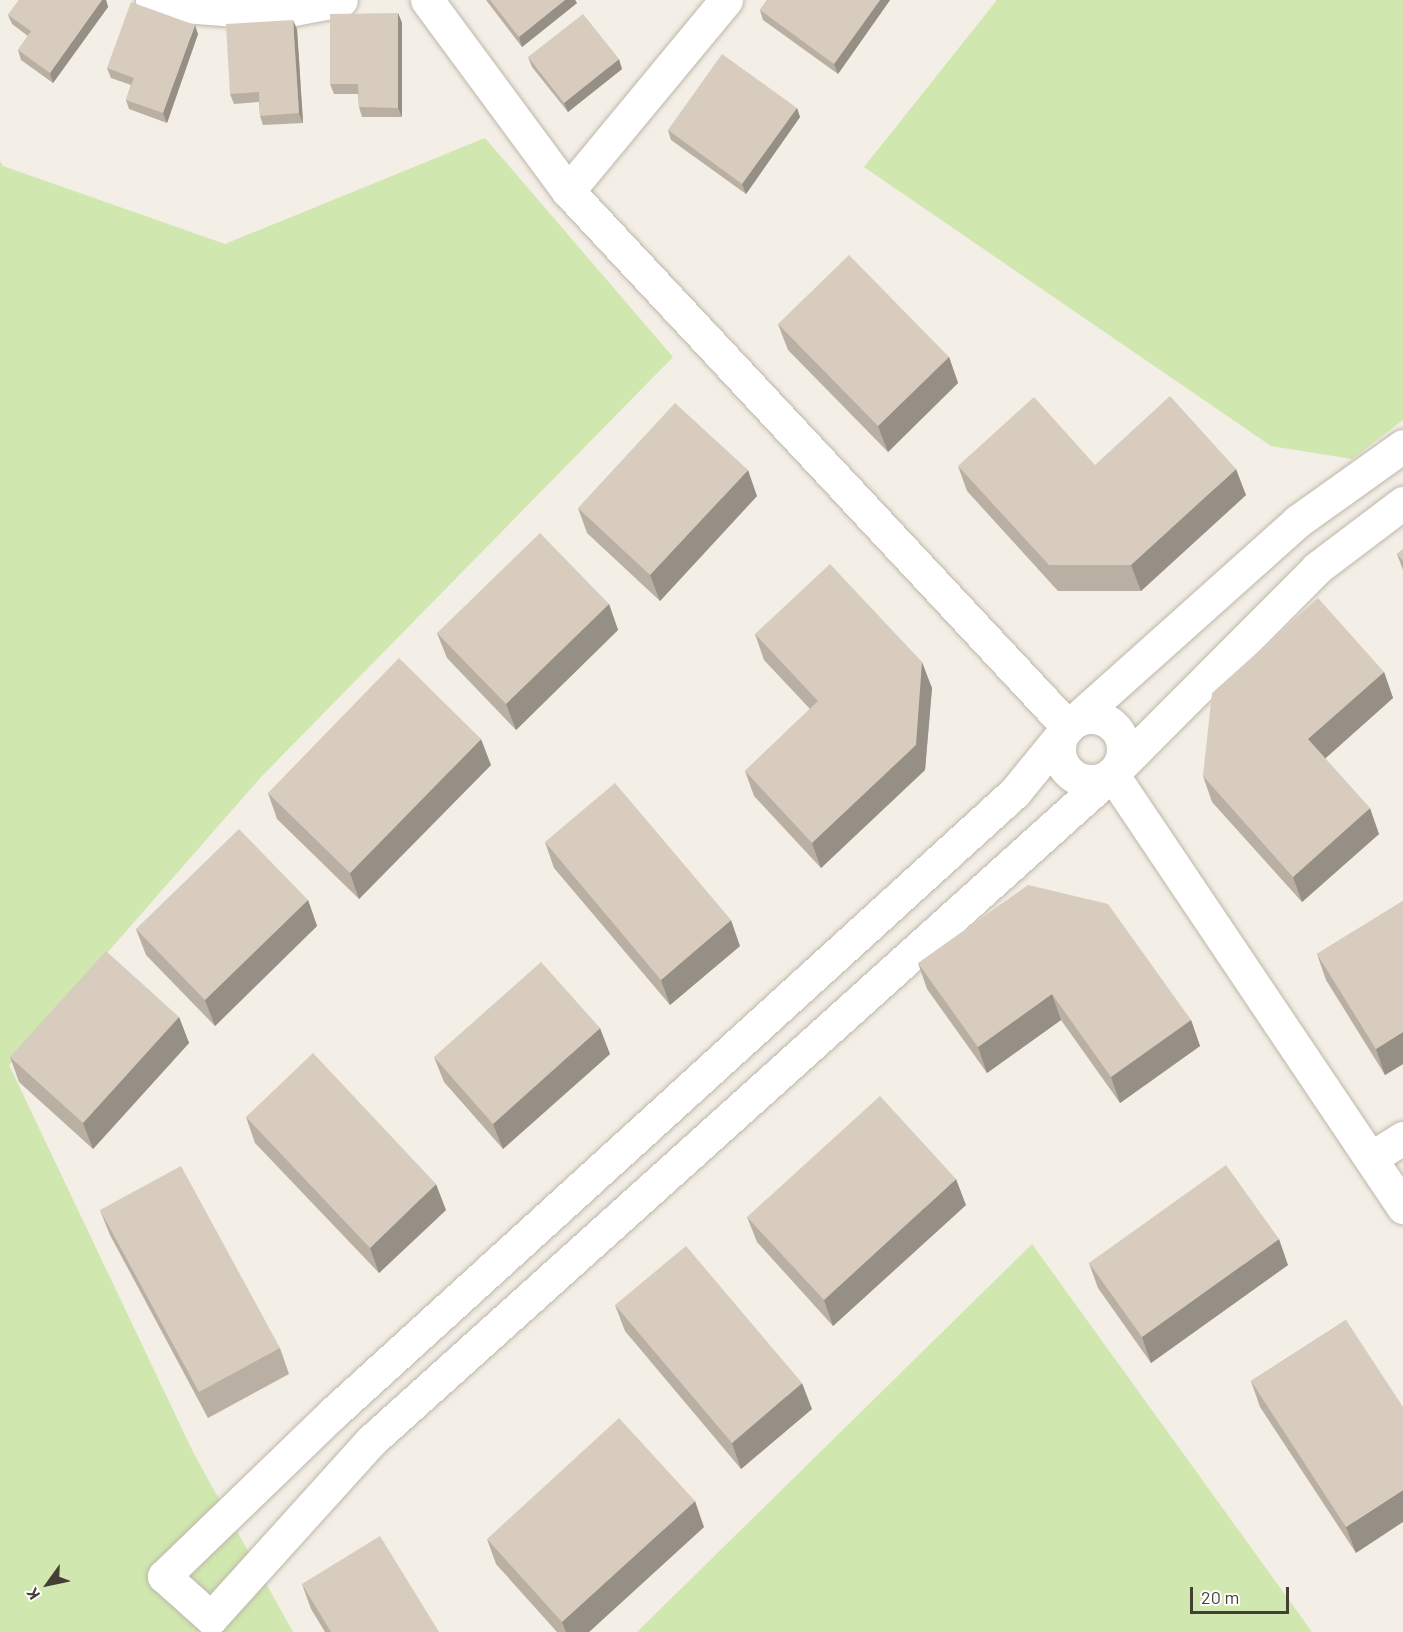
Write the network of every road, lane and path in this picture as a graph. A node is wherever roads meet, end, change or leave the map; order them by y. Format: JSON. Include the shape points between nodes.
{"nodes":[{"id":1,"x":152,"y":0,"type":"edge"},
{"id":2,"x":341,"y":0,"type":"edge"},
{"id":3,"x":427,"y":0,"type":"edge"},
{"id":4,"x":726,"y":0,"type":"edge"},
{"id":5,"x":568,"y":191,"type":"junction"},
{"id":6,"x":1403,"y":446,"type":"edge"},
{"id":7,"x":1403,"y":503,"type":"edge"},
{"id":8,"x":1068,"y":727,"type":"junction"},
{"id":9,"x":1112,"y":774,"type":"junction"},
{"id":10,"x":1403,"y":1138,"type":"edge"},
{"id":11,"x":1371,"y":1158,"type":"junction"},
{"id":12,"x":1403,"y":1208,"type":"edge"}],
"edges":[{"from":1,"to":2,"type":"street","via":[[157,4],[273,13]]},
{"from":3,"to":5,"type":"street"},
{"from":4,"to":5,"type":"street"},
{"from":5,"to":8,"type":"street"},
{"from":6,"to":8,"type":"street","via":[[1298,521]]},
{"from":7,"to":9,"type":"street","via":[[1317,568]]},
{"from":8,"to":9,"type":"street","via":[[1058,746],[1064,767],[1081,780],[1102,780]]},
{"from":8,"to":9,"type":"street","via":[[1084,718],[1111,724],[1123,749]]},
{"from":8,"to":9,"type":"street","via":[[1015,792],[333,1413],[164,1576],[211,1618],[372,1440]]},
{"from":9,"to":11,"type":"street"},
{"from":10,"to":11,"type":"street"},
{"from":11,"to":12,"type":"street"}]}
